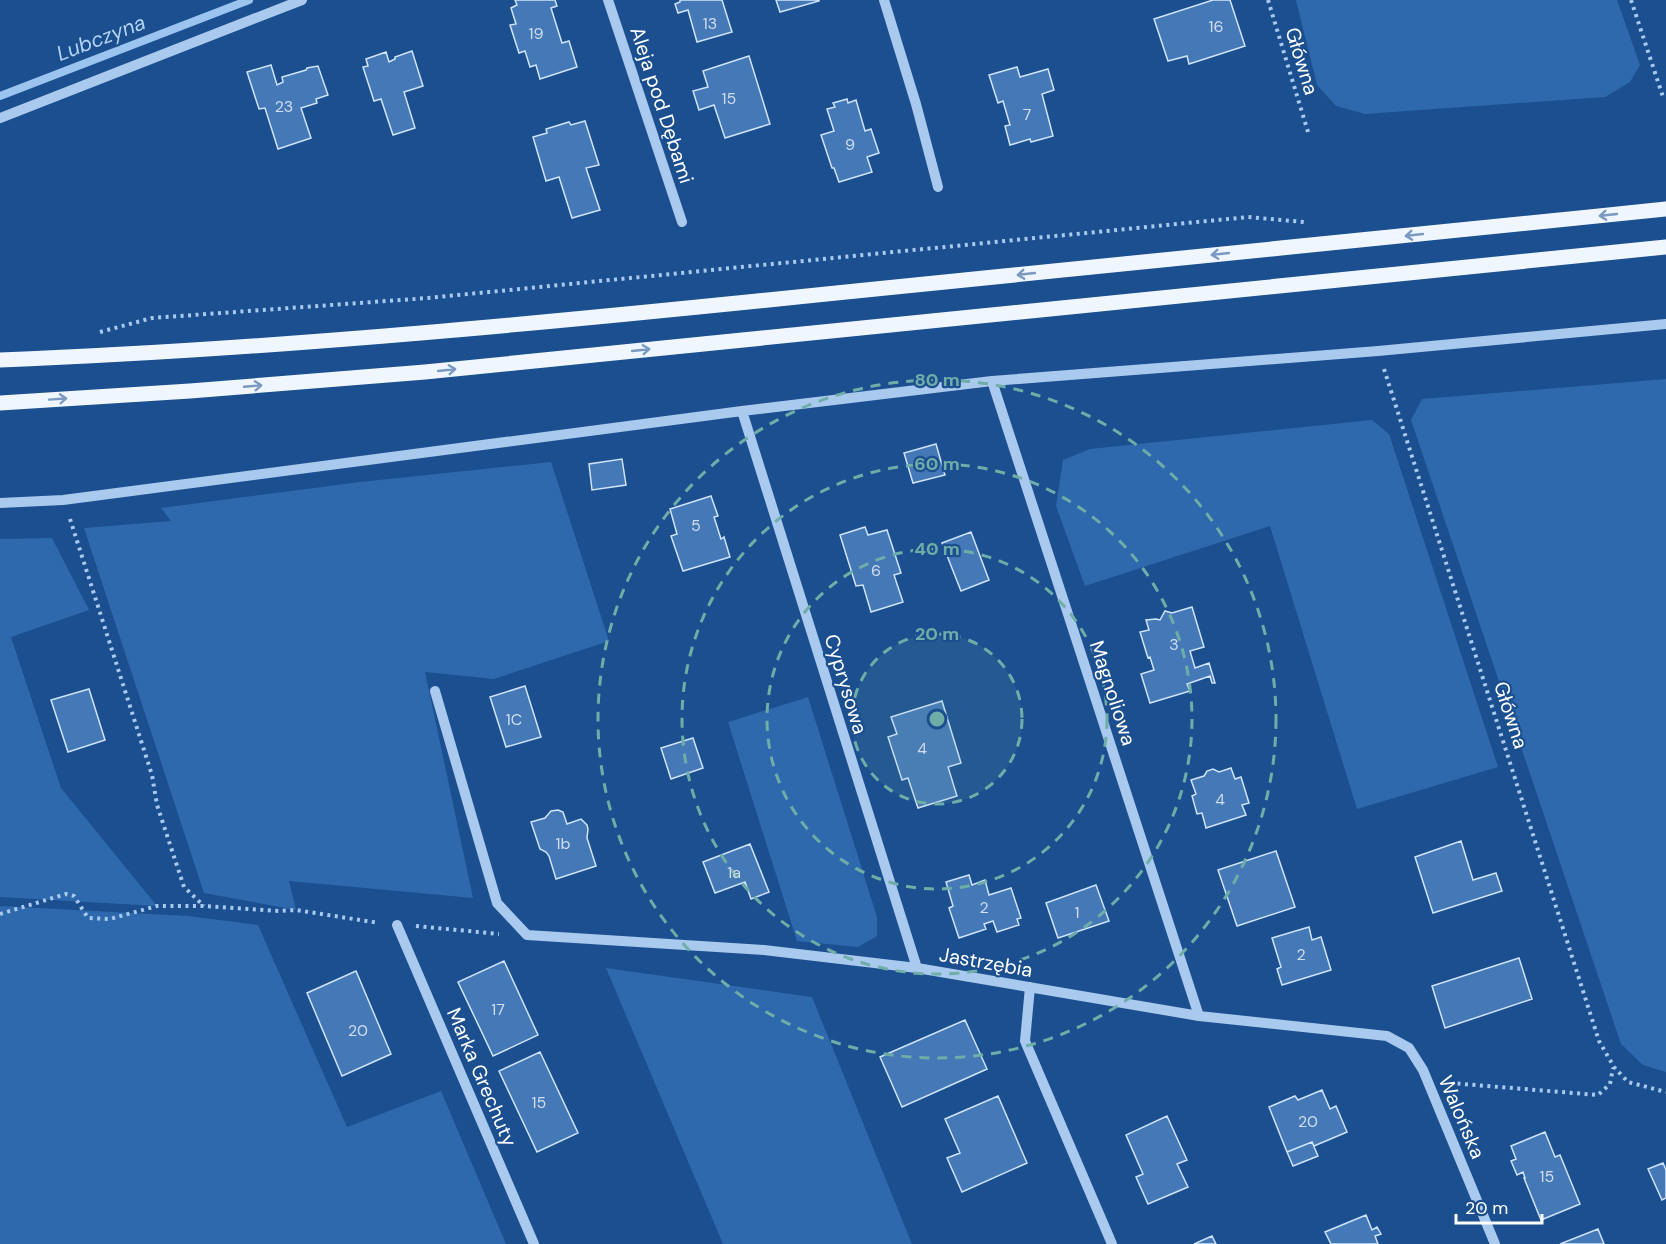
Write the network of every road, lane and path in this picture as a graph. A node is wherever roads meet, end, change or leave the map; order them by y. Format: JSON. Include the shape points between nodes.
{"nodes":[{"id":1,"x":302,"y":0,"type":"edge"},
{"id":2,"x":608,"y":0,"type":"edge"},
{"id":3,"x":884,"y":0,"type":"edge"},
{"id":4,"x":1268,"y":0,"type":"edge"},
{"id":5,"x":1631,"y":0,"type":"edge"},
{"id":6,"x":1663,"y":97,"type":"dead end"},
{"id":7,"x":0,"y":118,"type":"edge"},
{"id":8,"x":1308,"y":132,"type":"dead end"},
{"id":9,"x":938,"y":187,"type":"dead end"},
{"id":10,"x":1666,"y":209,"type":"edge"},
{"id":11,"x":682,"y":222,"type":"dead end"},
{"id":12,"x":1307,"y":222,"type":"dead end"},
{"id":13,"x":1666,"y":247,"type":"edge"},
{"id":14,"x":1666,"y":324,"type":"edge"},
{"id":15,"x":90,"y":332,"type":"dead end"},
{"id":16,"x":1378,"y":351,"type":"junction"},
{"id":17,"x":0,"y":360,"type":"edge"},
{"id":18,"x":992,"y":381,"type":"junction"},
{"id":19,"x":0,"y":403,"type":"edge"},
{"id":20,"x":742,"y":411,"type":"junction"},
{"id":21,"x":63,"y":500,"type":"junction"},
{"id":22,"x":0,"y":503,"type":"edge"},
{"id":23,"x":435,"y":691,"type":"dead end"},
{"id":24,"x":204,"y":906,"type":"junction"},
{"id":25,"x":0,"y":914,"type":"edge"},
{"id":26,"x":397,"y":925,"type":"junction"},
{"id":27,"x":527,"y":935,"type":"junction"},
{"id":28,"x":917,"y":968,"type":"junction"},
{"id":29,"x":1030,"y":987,"type":"junction"},
{"id":30,"x":1199,"y":1016,"type":"junction"},
{"id":31,"x":1614,"y":1067,"type":"junction"},
{"id":32,"x":1423,"y":1070,"type":"joint"},
{"id":33,"x":1428,"y":1082,"type":"junction"},
{"id":34,"x":1666,"y":1092,"type":"edge"},
{"id":35,"x":534,"y":1244,"type":"edge"},
{"id":36,"x":1112,"y":1244,"type":"edge"},
{"id":37,"x":1495,"y":1244,"type":"edge"}],
"edges":[{"from":1,"to":7,"type":"street"},
{"from":2,"to":11,"type":"street","name":"Aleja pod Dębami"},
{"from":3,"to":9,"type":"street"},
{"from":4,"to":8,"type":"path","name":"Główna"},
{"from":5,"to":6,"type":"path"},
{"from":10,"to":17,"type":"main road","one_way":true,"via":[[536,323],[221,348]]},
{"from":12,"to":15,"type":"path","via":[[1248,217],[428,298],[152,318]]},
{"from":19,"to":13,"type":"main road","one_way":true,"via":[[425,372]]},
{"from":14,"to":16,"type":"street"},
{"from":16,"to":18,"type":"street"},
{"from":16,"to":31,"type":"path","name":"Główna","via":[[1599,1041]]},
{"from":18,"to":20,"type":"street"},
{"from":18,"to":30,"type":"street","name":"Magnoliowa"},
{"from":20,"to":21,"type":"street"},
{"from":20,"to":28,"type":"street","name":"Cyprysowa"},
{"from":21,"to":22,"type":"street"},
{"from":21,"to":24,"type":"path","via":[[184,887]]},
{"from":23,"to":27,"type":"street","via":[[497,903]]},
{"from":24,"to":25,"type":"path","via":[[157,906],[110,919],[88,918],[74,896],[66,894]]},
{"from":24,"to":26,"type":"path","via":[[296,910]]},
{"from":26,"to":27,"type":"path"},
{"from":26,"to":35,"type":"street","name":"Marka Grechuty"},
{"from":27,"to":28,"type":"street","name":"Jastrzębia","via":[[764,950]]},
{"from":28,"to":29,"type":"street","name":"Jastrzębia"},
{"from":29,"to":30,"type":"street","name":"Jastrzębia"},
{"from":29,"to":36,"type":"street","via":[[1025,1041]]},
{"from":30,"to":32,"type":"street","name":"Jastrzębia","via":[[1388,1036],[1409,1048]]},
{"from":31,"to":33,"type":"path","via":[[1611,1084],[1599,1095]]},
{"from":31,"to":34,"type":"path","name":"Główna","via":[[1628,1082]]},
{"from":32,"to":33,"type":"street","name":"Walońska"},
{"from":33,"to":37,"type":"street","name":"Walońska"}]}
